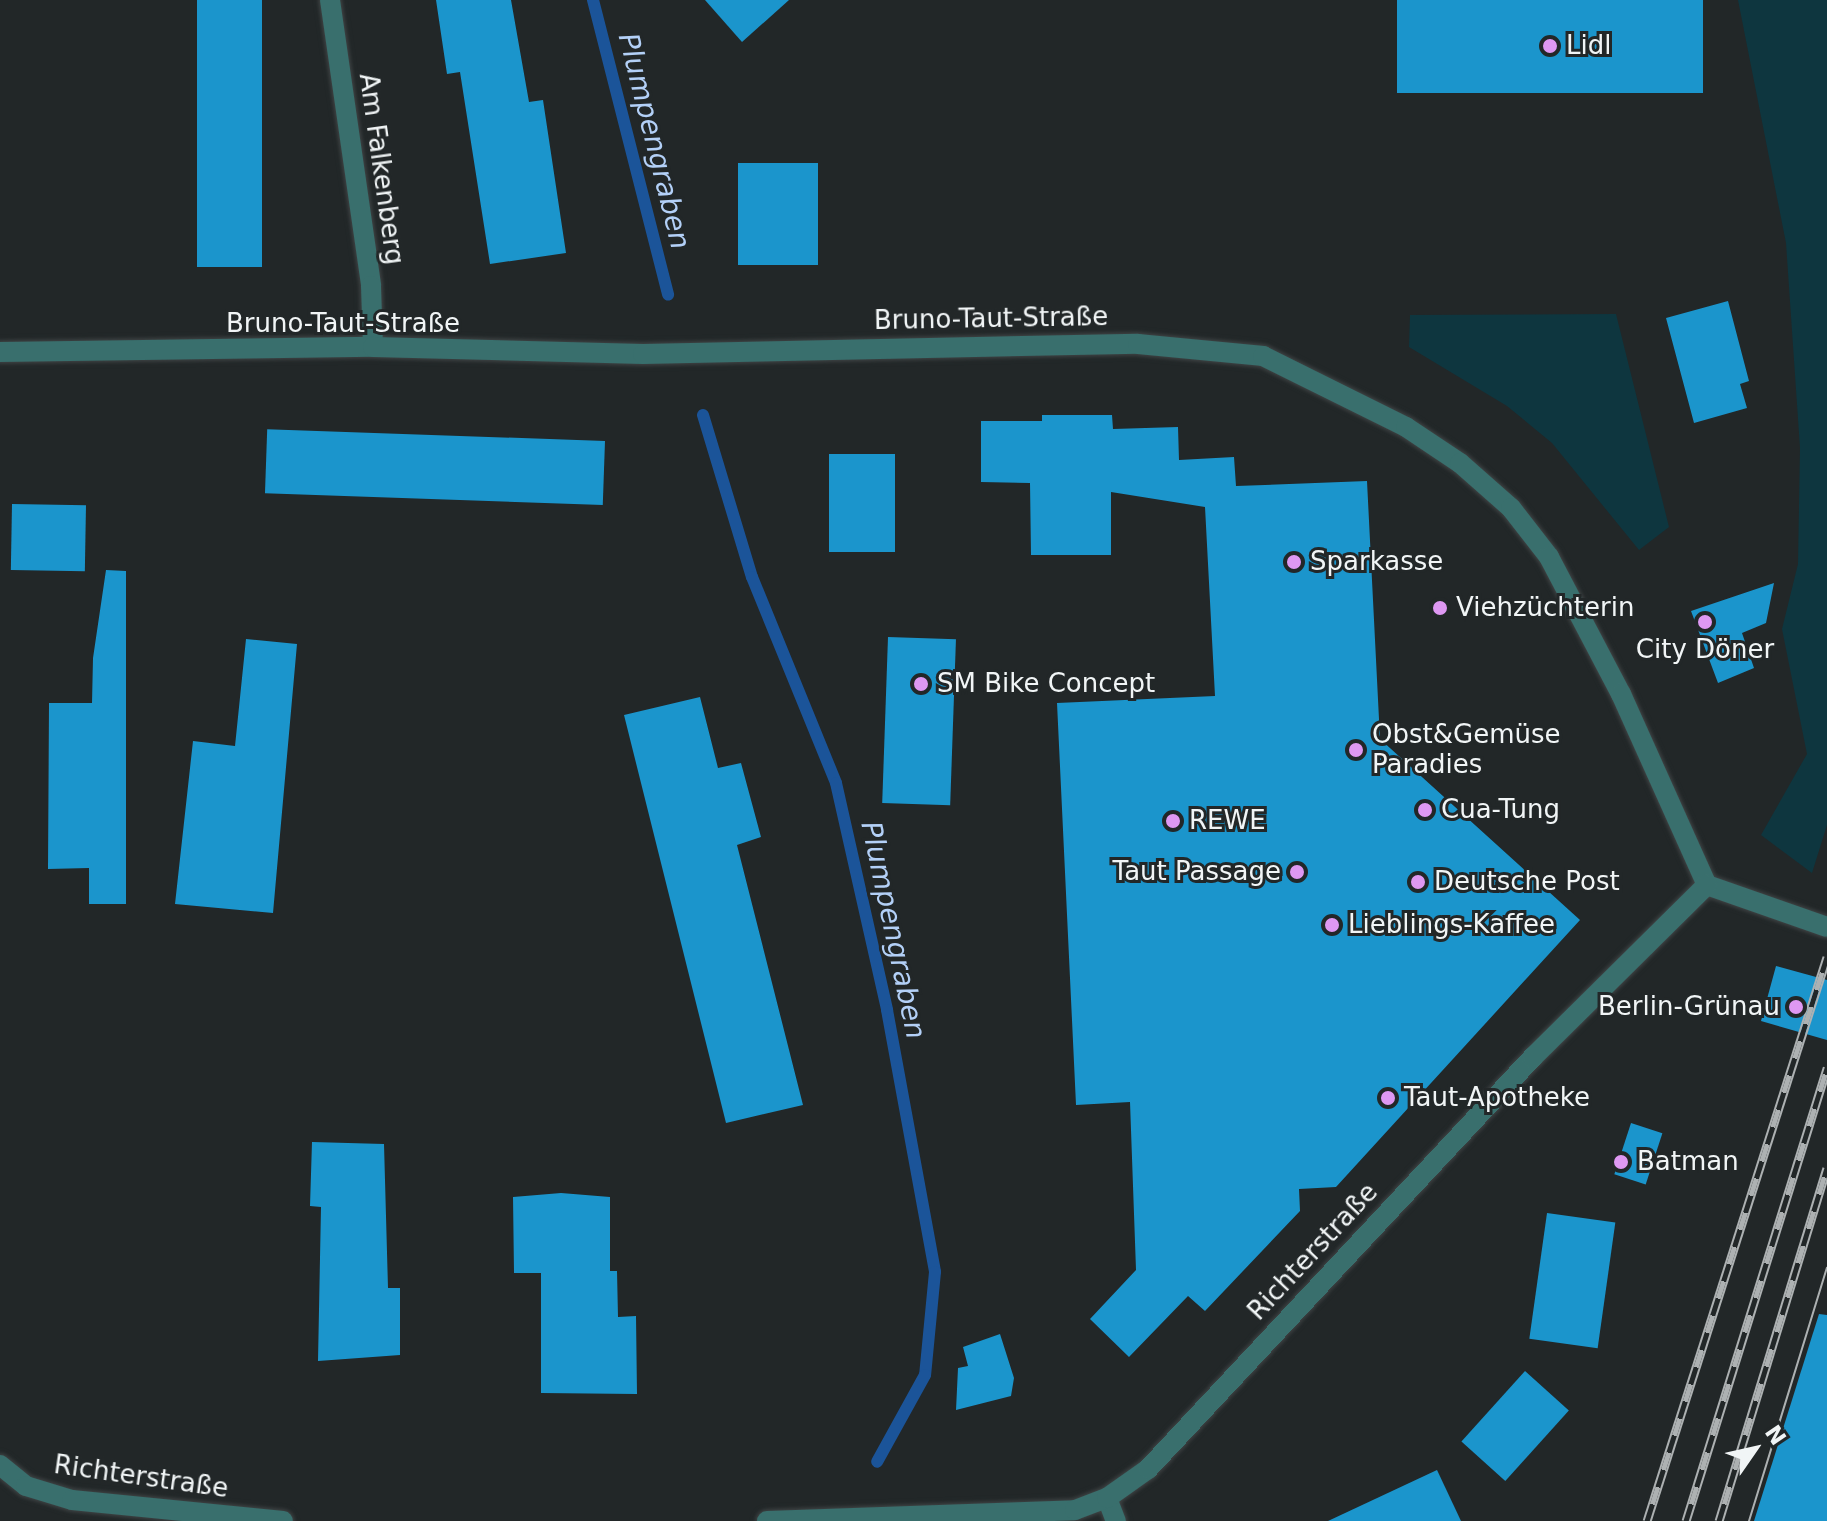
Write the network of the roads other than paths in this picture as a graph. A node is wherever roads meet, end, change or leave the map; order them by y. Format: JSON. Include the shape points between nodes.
{"nodes":[{"id":1,"x":330,"y":0,"type":"edge"},
{"id":2,"x":373,"y":347,"type":"junction"},
{"id":3,"x":0,"y":352,"type":"edge"},
{"id":4,"x":1707,"y":885,"type":"junction"},
{"id":5,"x":1827,"y":927,"type":"edge"},
{"id":6,"x":0,"y":1465,"type":"edge"},
{"id":7,"x":1107,"y":1498,"type":"junction"},
{"id":8,"x":283,"y":1521,"type":"edge"},
{"id":9,"x":767,"y":1521,"type":"edge"},
{"id":10,"x":1116,"y":1521,"type":"edge"}],
"edges":[{"from":1,"to":2,"type":"street","name":"Am Falkenberg","via":[[371,286]]},
{"from":2,"to":3,"type":"street","name":"Bruno-Taut-Straße"},
{"from":2,"to":4,"type":"street","name":"Bruno-Taut-Straße","via":[[643,354],[1138,344],[1263,356],[1406,427],[1460,463],[1511,508],[1549,557],[1614,680]]},
{"from":4,"to":5,"type":"street"},
{"from":4,"to":7,"type":"street","name":"Richterstraße","via":[[1533,1057],[1148,1469]]},
{"from":6,"to":8,"type":"street","name":"Richterstraße","via":[[26,1486],[72,1500]]},
{"from":7,"to":9,"type":"street","name":"Richterstraße","via":[[1075,1510]]},
{"from":7,"to":10,"type":"street"}]}
